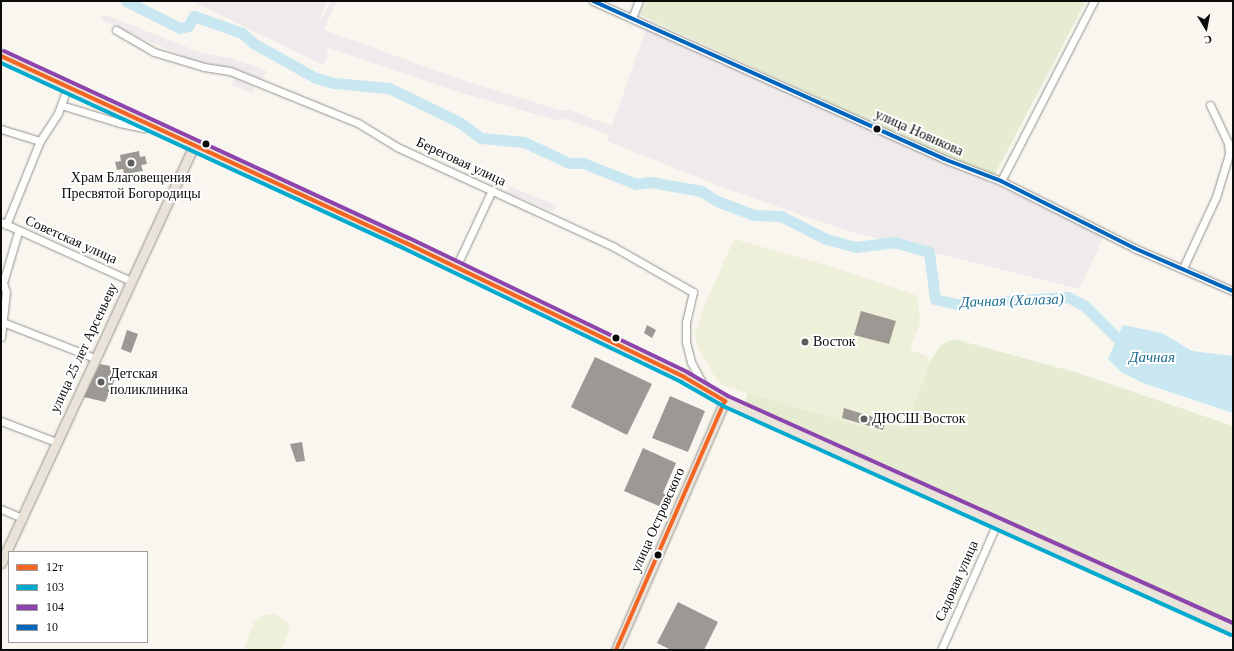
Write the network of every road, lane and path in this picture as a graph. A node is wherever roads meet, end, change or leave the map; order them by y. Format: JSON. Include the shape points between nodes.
{"nodes":[{"id":1,"x":593,"y":1,"type":"edge"},
{"id":2,"x":639,"y":1,"type":"edge"},
{"id":3,"x":1094,"y":1,"type":"edge"},
{"id":4,"x":632,"y":18,"type":"junction"},
{"id":5,"x":116,"y":30,"type":"dead end"},
{"id":6,"x":1,"y":56,"type":"edge"},
{"id":7,"x":68,"y":86,"type":"junction"},
{"id":8,"x":62,"y":105,"type":"junction"},
{"id":9,"x":1210,"y":105,"type":"dead end"},
{"id":10,"x":154,"y":126,"type":"junction"},
{"id":11,"x":1,"y":129,"type":"edge"},
{"id":12,"x":40,"y":141,"type":"junction"},
{"id":13,"x":194,"y":145,"type":"junction"},
{"id":14,"x":1001,"y":181,"type":"junction"},
{"id":15,"x":492,"y":190,"type":"junction"},
{"id":16,"x":4,"y":224,"type":"edge"},
{"id":17,"x":18,"y":232,"type":"junction"},
{"id":18,"x":456,"y":267,"type":"junction"},
{"id":19,"x":1183,"y":268,"type":"junction"},
{"id":20,"x":131,"y":281,"type":"junction"},
{"id":21,"x":1233,"y":291,"type":"edge"},
{"id":22,"x":5,"y":323,"type":"junction"},
{"id":23,"x":1,"y":337,"type":"edge"},
{"id":24,"x":95,"y":358,"type":"junction"},
{"id":25,"x":707,"y":392,"type":"junction"},
{"id":26,"x":725,"y":401,"type":"junction"},
{"id":27,"x":1,"y":420,"type":"edge"},
{"id":28,"x":56,"y":442,"type":"junction"},
{"id":29,"x":1,"y":509,"type":"edge"},
{"id":30,"x":22,"y":518,"type":"junction"},
{"id":31,"x":997,"y":523,"type":"junction"},
{"id":32,"x":1,"y":563,"type":"edge"},
{"id":33,"x":1233,"y":630,"type":"edge"},
{"id":34,"x":616,"y":650,"type":"edge"},
{"id":35,"x":941,"y":650,"type":"edge"}],
"edges":[{"from":1,"to":4,"type":"street","name":"улица Новикова"},
{"from":2,"to":4,"type":"street"},
{"from":3,"to":14,"type":"street"},
{"from":4,"to":14,"type":"street","name":"улица Новикова","via":[[944,159]]},
{"from":5,"to":15,"type":"street","name":"Береговая улица","via":[[154,52],[204,68],[230,71],[358,122],[397,147]]},
{"from":6,"to":7,"type":"main road"},
{"from":7,"to":8,"type":"street"},
{"from":7,"to":10,"type":"main road"},
{"from":8,"to":10,"type":"street","via":[[120,123],[143,128]]},
{"from":8,"to":12,"type":"street"},
{"from":9,"to":19,"type":"street","via":[[1228,143],[1229,154],[1216,197]]},
{"from":10,"to":13,"type":"main road"},
{"from":11,"to":12,"type":"street"},
{"from":12,"to":16,"type":"street"},
{"from":13,"to":18,"type":"main road"},
{"from":13,"to":20,"type":"main road","name":"улица 25 лет Арсеньеву"},
{"from":14,"to":19,"type":"street","name":"улица Новикова","via":[[1134,248]]},
{"from":15,"to":18,"type":"street"},
{"from":15,"to":25,"type":"street","name":"Береговая улица","via":[[614,247],[693,292],[686,322],[686,342],[691,362]]},
{"from":16,"to":17,"type":"street","name":"Советская улица"},
{"from":17,"to":20,"type":"street","name":"Советская улица"},
{"from":17,"to":22,"type":"street","via":[[3,283],[6,292]]},
{"from":18,"to":25,"type":"main road","via":[[684,377]]},
{"from":19,"to":21,"type":"street","name":"улица Новикова"},
{"from":20,"to":24,"type":"main road","name":"улица 25 лет Арсеньеву"},
{"from":22,"to":23,"type":"street"},
{"from":22,"to":24,"type":"street"},
{"from":24,"to":28,"type":"main road","name":"улица 25 лет Арсеньеву"},
{"from":25,"to":26,"type":"main road"},
{"from":26,"to":31,"type":"main road"},
{"from":26,"to":34,"type":"main road","name":"улица Островского"},
{"from":27,"to":28,"type":"street"},
{"from":28,"to":30,"type":"main road","name":"улица 25 лет Арсеньеву"},
{"from":29,"to":30,"type":"street"},
{"from":30,"to":32,"type":"main road","name":"улица 25 лет Арсеньеву"},
{"from":31,"to":33,"type":"main road"},
{"from":31,"to":35,"type":"street","name":"Садовая улица"}]}
